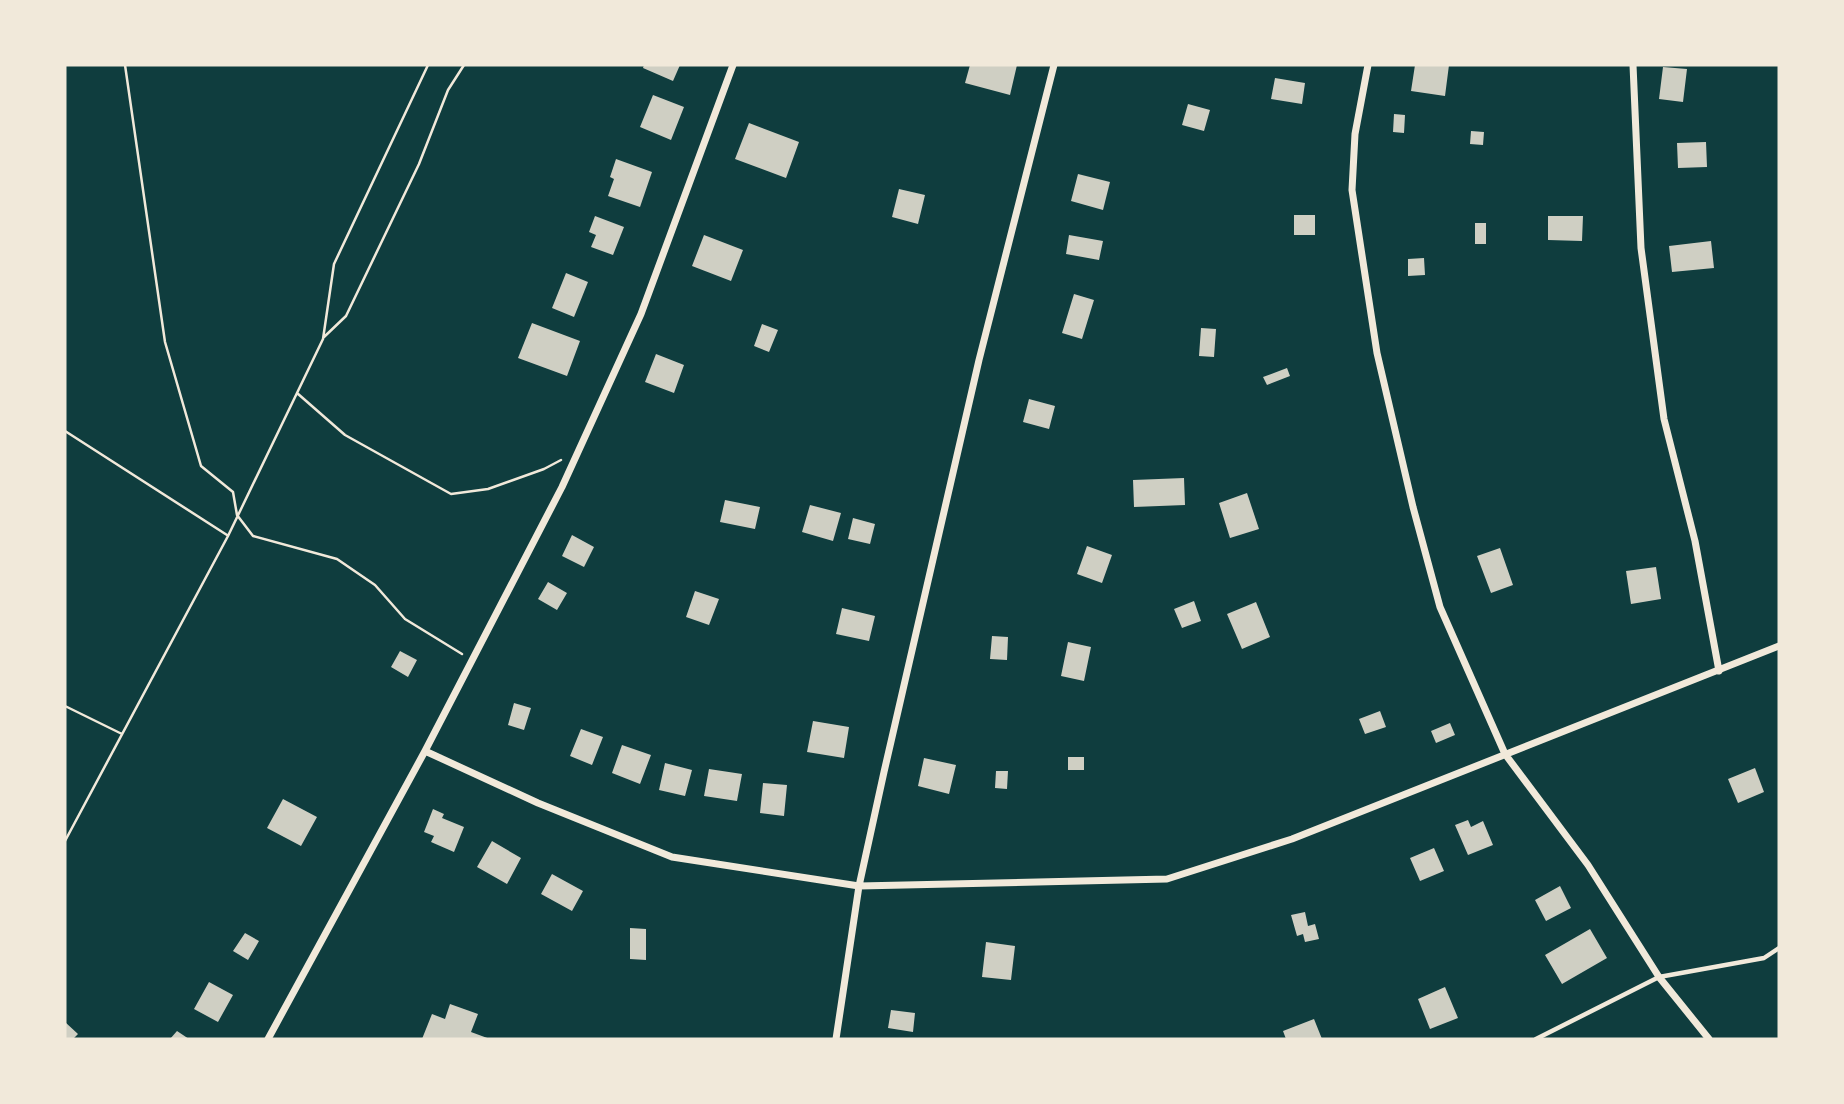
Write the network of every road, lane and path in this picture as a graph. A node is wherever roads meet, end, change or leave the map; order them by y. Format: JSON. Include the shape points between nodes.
{"nodes":[{"id":1,"x":125,"y":65,"type":"edge"},
{"id":2,"x":428,"y":65,"type":"edge"},
{"id":3,"x":464,"y":65,"type":"edge"},
{"id":4,"x":733,"y":65,"type":"edge"},
{"id":5,"x":1054,"y":65,"type":"edge"},
{"id":6,"x":1368,"y":65,"type":"edge"},
{"id":7,"x":1633,"y":65,"type":"edge"},
{"id":8,"x":323,"y":339,"type":"junction"},
{"id":9,"x":297,"y":393,"type":"junction"},
{"id":10,"x":65,"y":431,"type":"edge"},
{"id":11,"x":579,"y":449,"type":"junction"},
{"id":12,"x":237,"y":515,"type":"junction"},
{"id":13,"x":228,"y":536,"type":"junction"},
{"id":14,"x":1779,"y":646,"type":"edge"},
{"id":15,"x":472,"y":661,"type":"junction"},
{"id":16,"x":1719,"y":671,"type":"junction"},
{"id":17,"x":65,"y":706,"type":"edge"},
{"id":18,"x":123,"y":734,"type":"junction"},
{"id":19,"x":425,"y":751,"type":"junction"},
{"id":20,"x":1505,"y":754,"type":"junction"},
{"id":21,"x":65,"y":841,"type":"edge"},
{"id":22,"x":859,"y":886,"type":"junction"},
{"id":23,"x":1779,"y":948,"type":"edge"},
{"id":24,"x":1659,"y":977,"type":"junction"},
{"id":25,"x":268,"y":1039,"type":"edge"},
{"id":26,"x":836,"y":1039,"type":"edge"},
{"id":27,"x":1536,"y":1039,"type":"edge"},
{"id":28,"x":1709,"y":1039,"type":"edge"}],
"edges":[{"from":1,"to":12,"type":"path","via":[[165,342],[201,466],[233,492]]},
{"from":2,"to":8,"type":"path","via":[[334,264]]},
{"from":3,"to":8,"type":"path","via":[[448,90],[419,164],[346,316]]},
{"from":4,"to":11,"type":"street","via":[[641,314]]},
{"from":5,"to":22,"type":"street","via":[[979,360]]},
{"from":6,"to":20,"type":"street","via":[[1355,134],[1352,190],[1377,353],[1440,607]]},
{"from":7,"to":16,"type":"street","via":[[1641,248],[1664,419],[1695,541]]},
{"from":8,"to":9,"type":"path"},
{"from":9,"to":11,"type":"path","via":[[345,436],[452,494],[488,489],[544,469]]},
{"from":9,"to":12,"type":"path"},
{"from":10,"to":13,"type":"path"},
{"from":11,"to":15,"type":"street"},
{"from":12,"to":13,"type":"path"},
{"from":12,"to":15,"type":"path","via":[[253,536],[337,559],[375,586],[405,619]]},
{"from":13,"to":18,"type":"path"},
{"from":14,"to":16,"type":"street"},
{"from":15,"to":19,"type":"street"},
{"from":16,"to":20,"type":"street"},
{"from":17,"to":18,"type":"path"},
{"from":18,"to":21,"type":"path"},
{"from":19,"to":22,"type":"street","via":[[672,857]]},
{"from":19,"to":25,"type":"street"},
{"from":20,"to":22,"type":"street","via":[[1292,839],[1167,880]]},
{"from":20,"to":24,"type":"street","via":[[1588,865]]},
{"from":22,"to":26,"type":"street"},
{"from":23,"to":24,"type":"lane","via":[[1764,958]]},
{"from":24,"to":27,"type":"lane"},
{"from":24,"to":28,"type":"street"}]}
